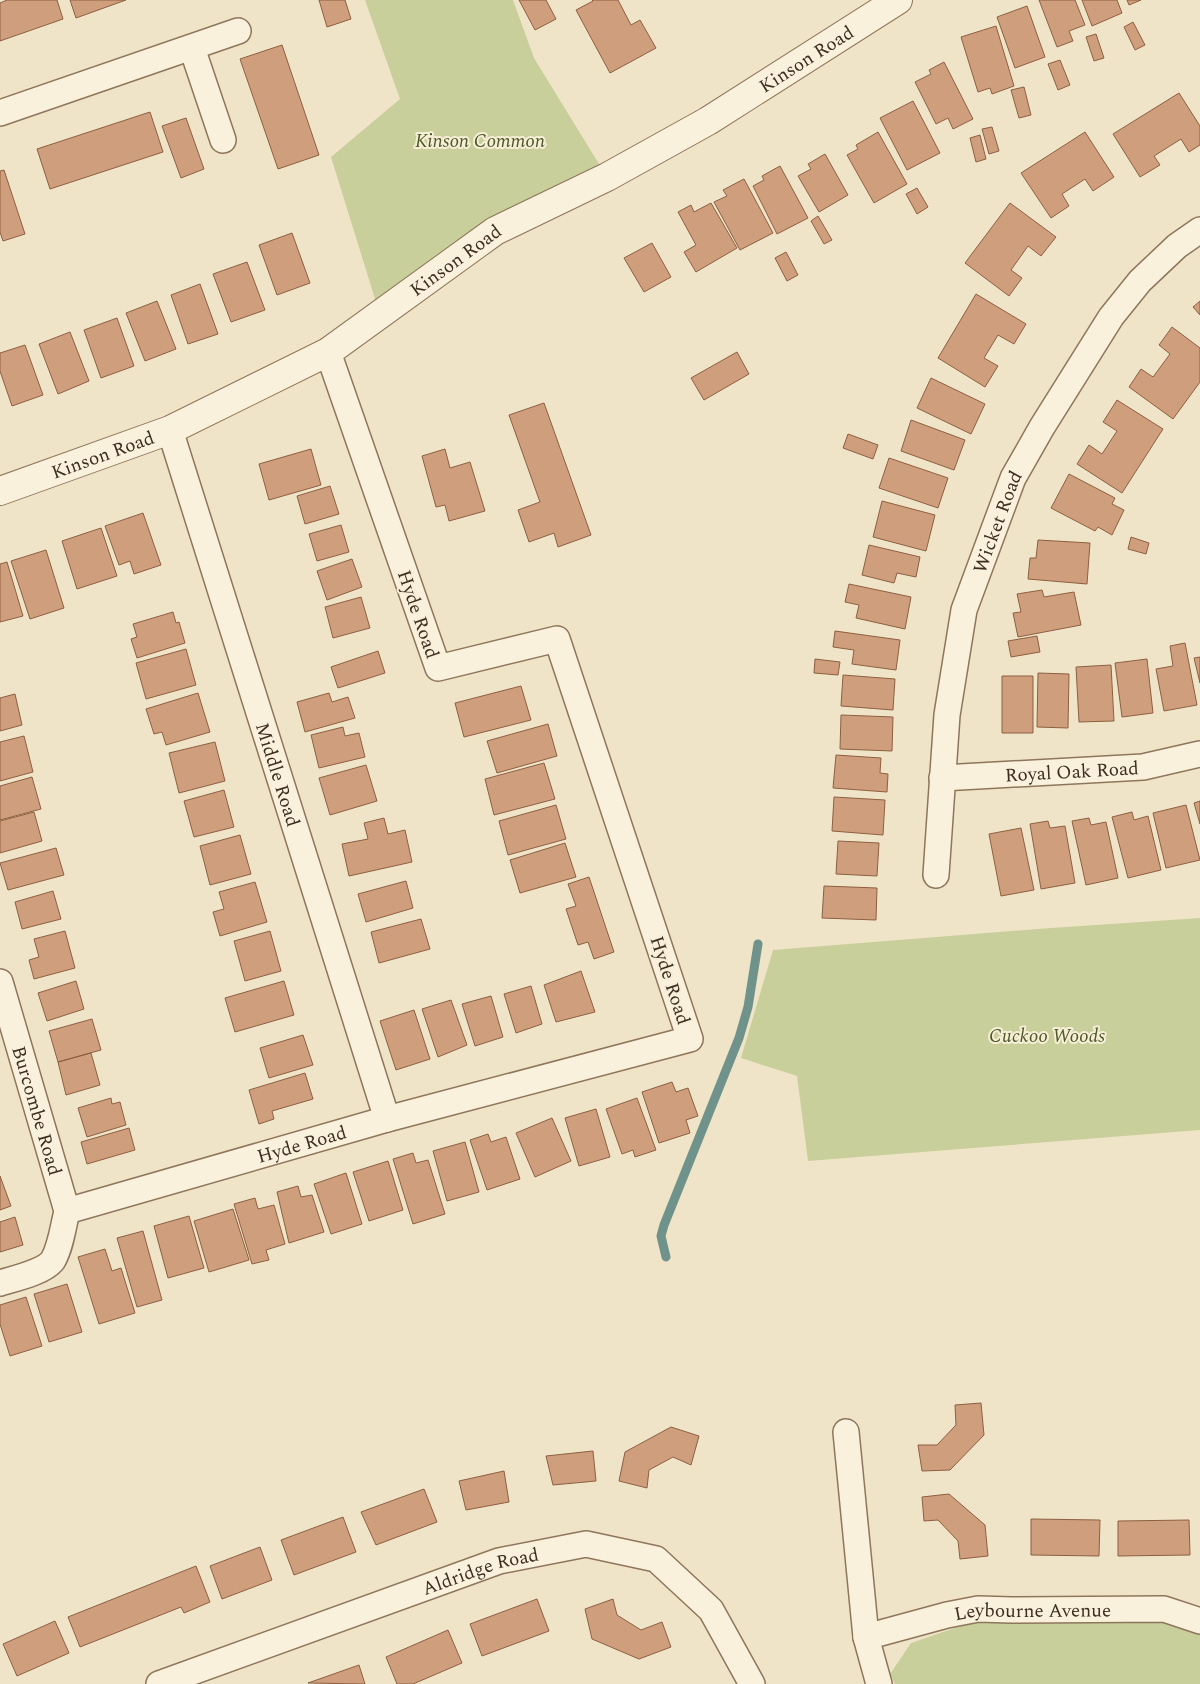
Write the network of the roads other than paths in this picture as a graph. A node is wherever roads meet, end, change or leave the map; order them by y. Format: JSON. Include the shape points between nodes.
{"nodes":[{"id":1,"x":898,"y":0,"type":"edge"},
{"id":2,"x":238,"y":31,"type":"dead end"},
{"id":3,"x":192,"y":48,"type":"junction"},
{"id":4,"x":0,"y":113,"type":"edge"},
{"id":5,"x":222,"y":140,"type":"dead end"},
{"id":6,"x":1200,"y":230,"type":"edge"},
{"id":7,"x":328,"y":352,"type":"junction"},
{"id":8,"x":170,"y":430,"type":"junction"},
{"id":9,"x":0,"y":490,"type":"edge"},
{"id":10,"x":1200,"y":754,"type":"edge"},
{"id":11,"x":942,"y":778,"type":"junction"},
{"id":12,"x":936,"y":875,"type":"dead end"},
{"id":13,"x":0,"y":982,"type":"edge"},
{"id":14,"x":387,"y":1119,"type":"junction"},
{"id":15,"x":67,"y":1211,"type":"junction"},
{"id":16,"x":0,"y":1284,"type":"edge"},
{"id":17,"x":846,"y":1432,"type":"dead end"},
{"id":18,"x":1200,"y":1621,"type":"edge"},
{"id":19,"x":866,"y":1638,"type":"junction"},
{"id":20,"x":159,"y":1684,"type":"edge"},
{"id":21,"x":752,"y":1684,"type":"edge"},
{"id":22,"x":879,"y":1684,"type":"edge"}],
"edges":[{"from":1,"to":7,"type":"street","name":"Kinson Road","via":[[708,121],[607,177],[495,231]]},
{"from":2,"to":3,"type":"street"},
{"from":3,"to":4,"type":"street"},
{"from":3,"to":5,"type":"street"},
{"from":6,"to":11,"type":"street","name":"Wicket Road","via":[[1177,246],[1140,281],[1111,317],[1013,478],[964,610],[946,715]]},
{"from":7,"to":8,"type":"street","name":"Kinson Road"},
{"from":7,"to":14,"type":"street","name":"Hyde Road","via":[[438,668],[558,639],[690,1038]]},
{"from":8,"to":9,"type":"street","name":"Kinson Road"},
{"from":8,"to":14,"type":"street","name":"Middle Road"},
{"from":10,"to":11,"type":"street","name":"Royal Oak Road","via":[[1143,767]]},
{"from":11,"to":12,"type":"street","name":"Wicket Road"},
{"from":13,"to":15,"type":"street","name":"Burcombe Road"},
{"from":14,"to":15,"type":"street","name":"Hyde Road"},
{"from":15,"to":16,"type":"street","via":[[52,1262]]},
{"from":17,"to":19,"type":"street"},
{"from":18,"to":19,"type":"street","name":"Leybourne Avenue","via":[[1164,1609],[978,1609]]},
{"from":19,"to":22,"type":"street"},
{"from":20,"to":21,"type":"street","name":"Aldridge Road","via":[[499,1561],[586,1544],[656,1559],[711,1610]]}]}
